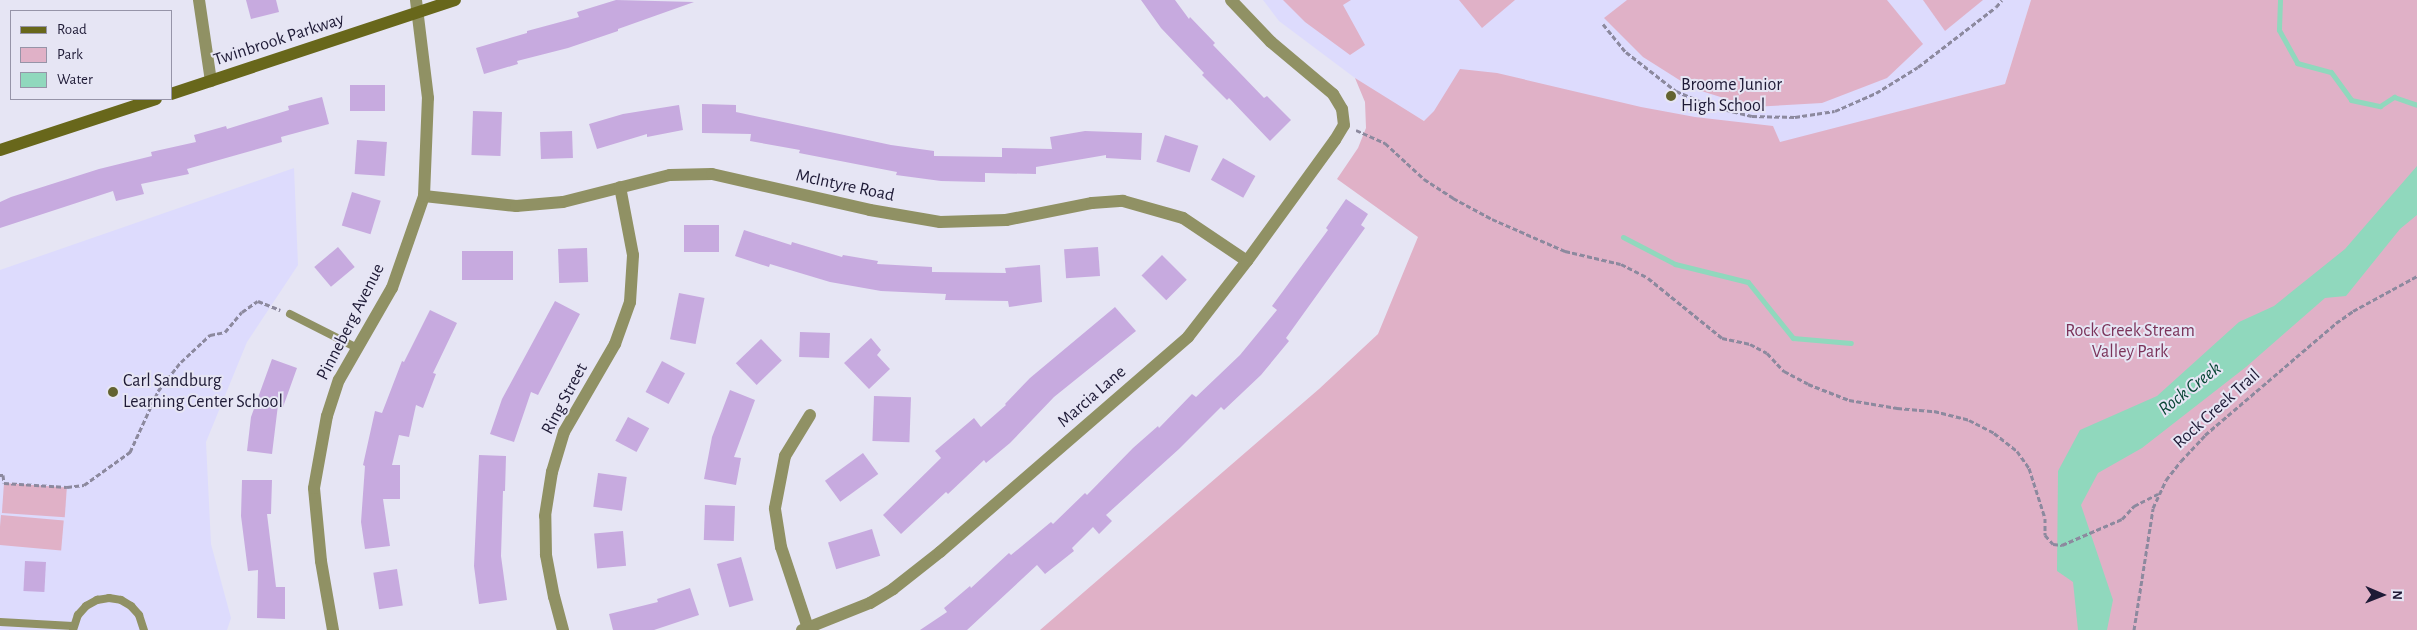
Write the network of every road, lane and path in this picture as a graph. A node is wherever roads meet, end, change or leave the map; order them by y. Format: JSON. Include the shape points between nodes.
{"nodes":[{"id":1,"x":199,"y":0,"type":"edge"},
{"id":2,"x":455,"y":0,"type":"edge"},
{"id":3,"x":1231,"y":0,"type":"edge"},
{"id":4,"x":2002,"y":0,"type":"edge"},
{"id":5,"x":417,"y":6,"type":"edge"},
{"id":6,"x":1602,"y":24,"type":"dead end"},
{"id":7,"x":211,"y":81,"type":"junction"},
{"id":8,"x":172,"y":94,"type":"edge"},
{"id":9,"x":153,"y":100,"type":"edge"},
{"id":10,"x":1344,"y":125,"type":"junction"},
{"id":11,"x":0,"y":150,"type":"edge"},
{"id":12,"x":620,"y":188,"type":"junction"},
{"id":13,"x":424,"y":196,"type":"junction"},
{"id":14,"x":1247,"y":261,"type":"junction"},
{"id":15,"x":2417,"y":276,"type":"edge"},
{"id":16,"x":290,"y":314,"type":"joint"},
{"id":17,"x":357,"y":348,"type":"junction"},
{"id":18,"x":810,"y":415,"type":"dead end"},
{"id":19,"x":0,"y":475,"type":"edge"},
{"id":20,"x":2158,"y":494,"type":"junction"},
{"id":21,"x":0,"y":622,"type":"edge"},
{"id":22,"x":73,"y":628,"type":"edge"},
{"id":23,"x":805,"y":629,"type":"edge"},
{"id":24,"x":144,"y":630,"type":"edge"},
{"id":25,"x":333,"y":630,"type":"edge"},
{"id":26,"x":563,"y":630,"type":"edge"},
{"id":27,"x":2134,"y":630,"type":"edge"}],
"edges":[{"from":1,"to":7,"type":"street"},
{"from":2,"to":5,"type":"street","name":"Twinbrook Parkway"},
{"from":3,"to":10,"type":"street","via":[[1271,42],[1333,94],[1342,109]]},
{"from":4,"to":6,"type":"path","via":[[1918,67],[1876,93],[1835,110],[1795,117],[1752,116],[1711,106],[1676,91],[1626,52]]},
{"from":5,"to":7,"type":"street","name":"Twinbrook Parkway"},
{"from":5,"to":13,"type":"street","name":"Pinneberg Avenue","via":[[428,98]]},
{"from":7,"to":8,"type":"street","name":"Twinbrook Parkway"},
{"from":9,"to":11,"type":"street"},
{"from":10,"to":14,"type":"street","name":"Marcia Lane"},
{"from":10,"to":20,"type":"path","via":[[1385,143],[1424,179],[1492,219],[1566,251],[1621,264],[1648,278],[1722,338],[1750,344],[1767,353],[1784,371],[1808,384],[1849,400],[1934,411],[1969,420],[1994,433],[2017,451],[2030,468],[2045,518],[2045,535],[2053,544],[2062,545],[2122,519],[2134,506]]},
{"from":12,"to":13,"type":"street","name":"McIntyre Road","via":[[563,202],[516,206]]},
{"from":12,"to":14,"type":"street","name":"McIntyre Road","via":[[670,175],[712,174],[870,210],[940,222],[1006,220],[1092,202],[1123,201],[1183,218]]},
{"from":12,"to":26,"type":"street","name":"Ring Street","via":[[633,255],[630,302],[615,344],[564,432],[552,472],[545,516],[546,555]]},
{"from":13,"to":17,"type":"street","name":"Pinneberg Avenue","via":[[392,288]]},
{"from":14,"to":23,"type":"street","name":"Marcia Lane","via":[[1188,337],[940,552],[893,590]]},
{"from":15,"to":20,"type":"path","name":"Rock Creek Trail","via":[[2360,306],[2336,323],[2205,435],[2181,461]]},
{"from":16,"to":17,"type":"lane"},
{"from":16,"to":19,"type":"path","via":[[258,301],[242,312],[225,332],[210,335],[181,362],[158,391],[130,452],[84,485],[67,488],[4,483],[3,475]]},
{"from":17,"to":25,"type":"street","name":"Pinneberg Avenue","via":[[339,380],[327,416],[314,488],[321,561]]},
{"from":18,"to":23,"type":"street","via":[[785,456],[775,508],[781,547]]},
{"from":20,"to":27,"type":"path","name":"Rock Creek Trail","via":[[2147,538]]},
{"from":21,"to":22,"type":"lane"},
{"from":22,"to":24,"type":"lane","via":[[86,606],[109,598],[131,606],[139,615]]}]}
